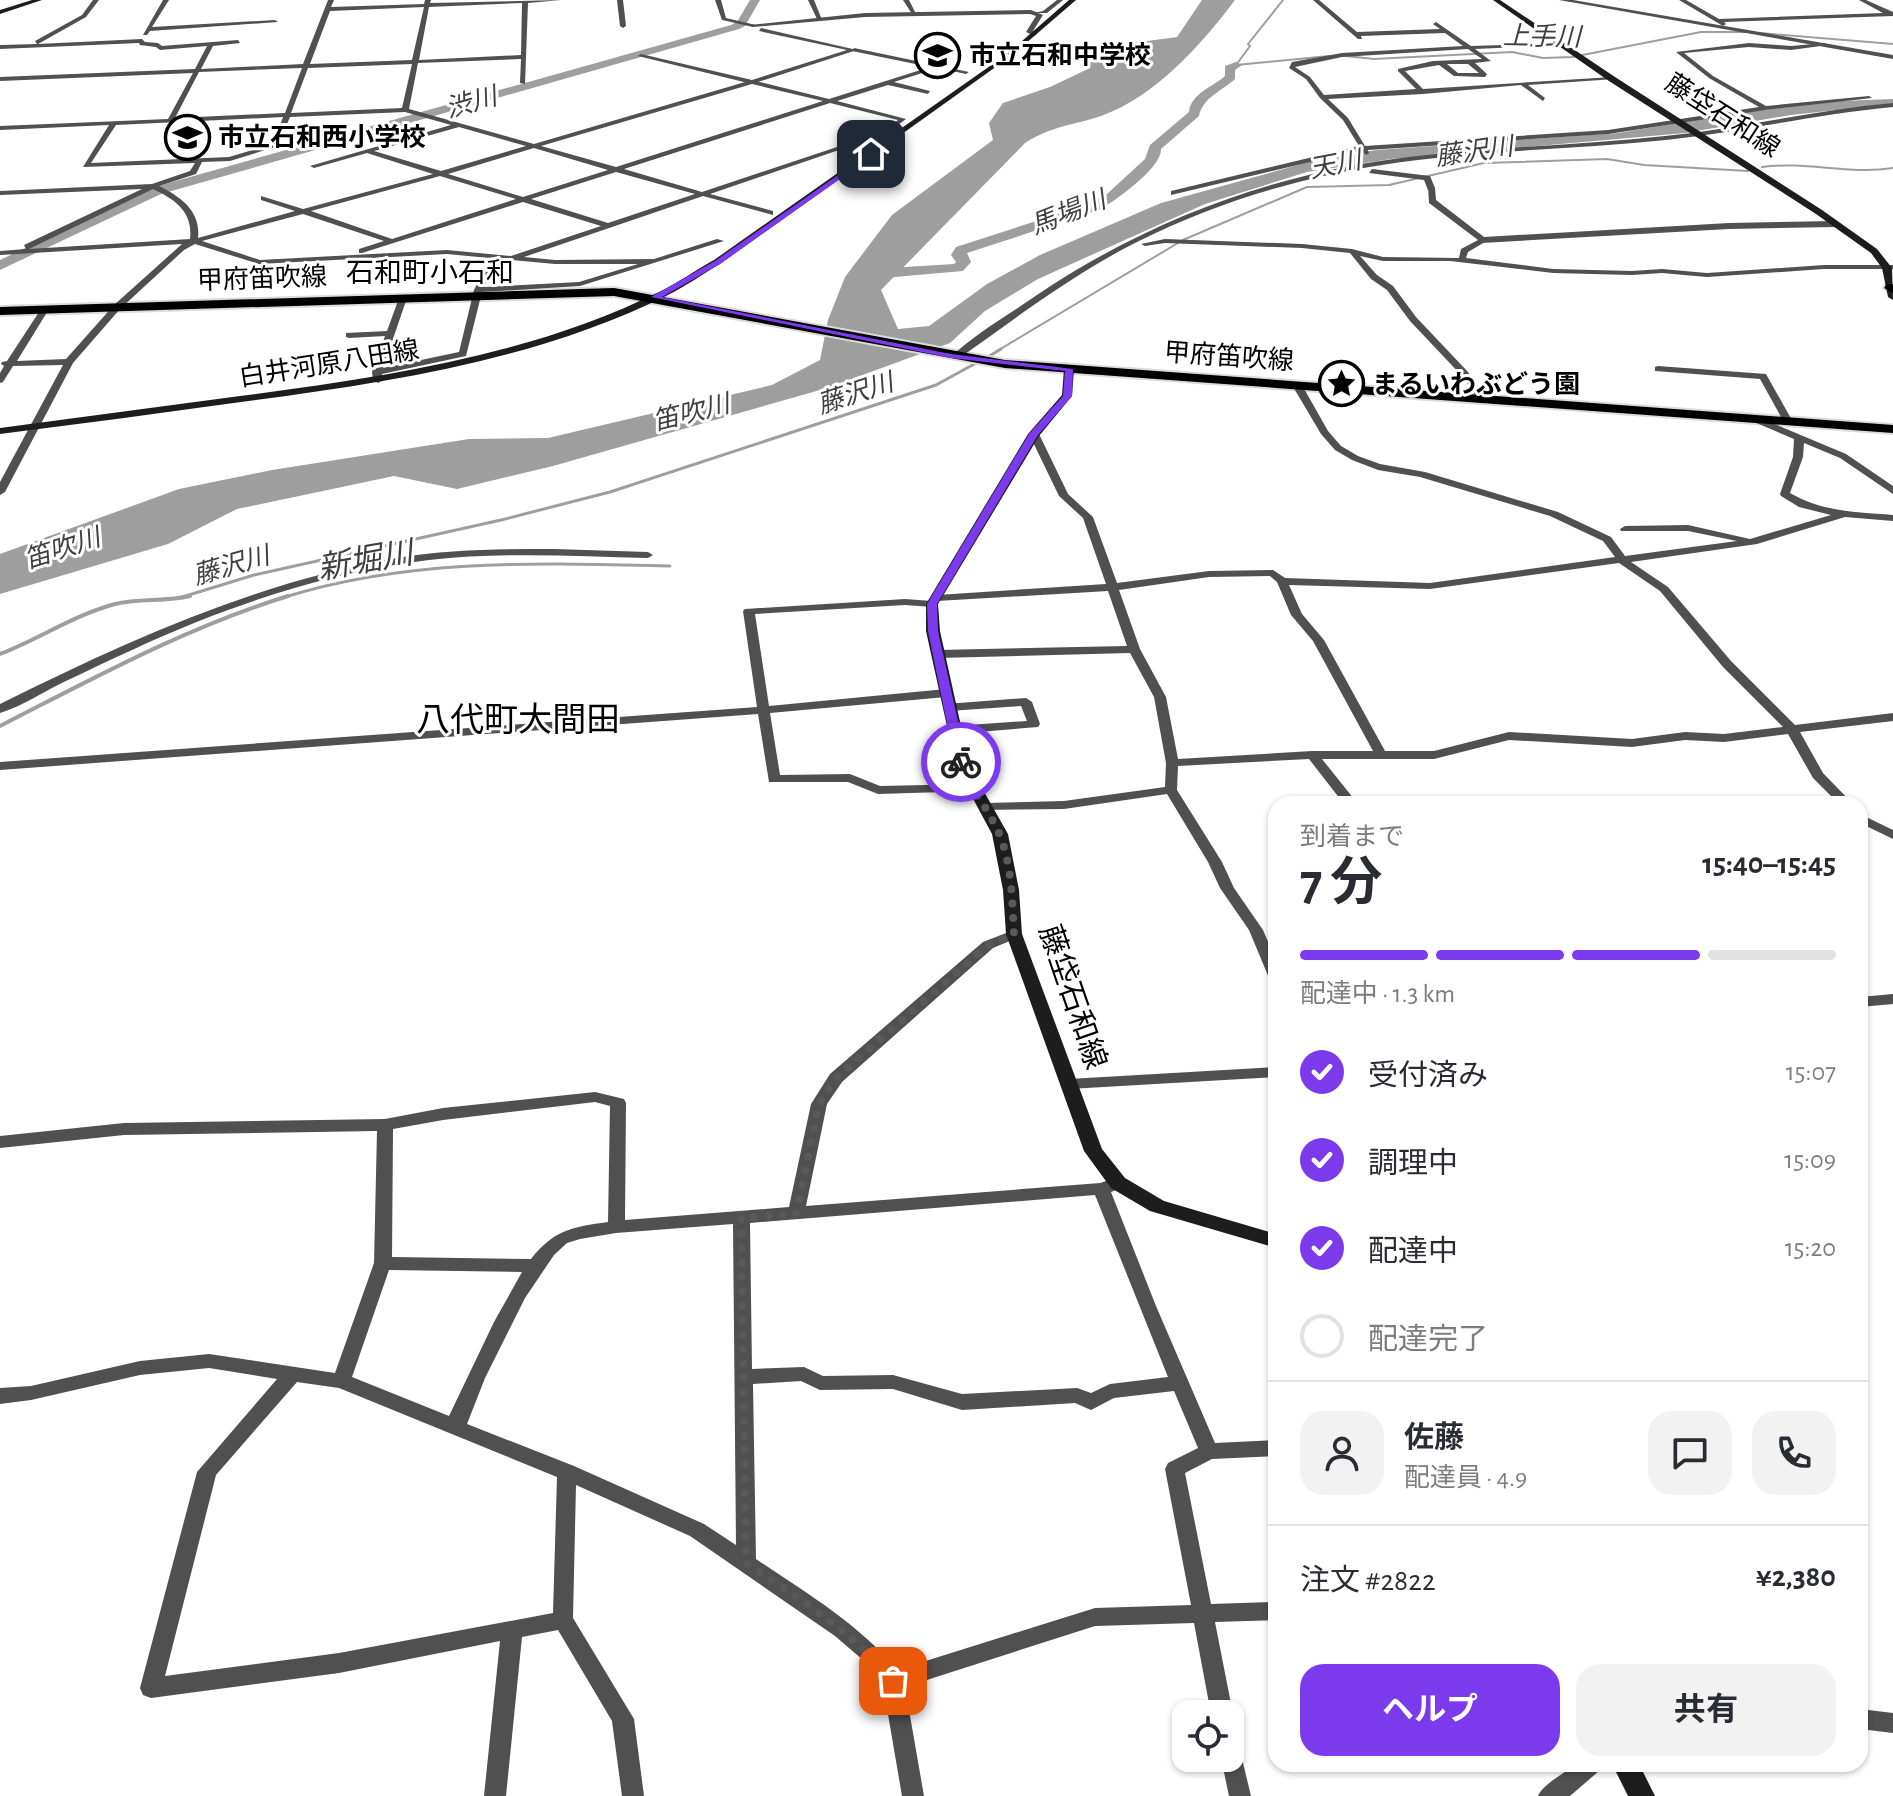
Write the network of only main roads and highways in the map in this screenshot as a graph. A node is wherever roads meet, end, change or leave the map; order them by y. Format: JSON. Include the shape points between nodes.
{"nodes":[{"id":1,"x":39,"y":0,"type":"edge"},
{"id":2,"x":1073,"y":0,"type":"edge"},
{"id":3,"x":1496,"y":0,"type":"edge"},
{"id":4,"x":0,"y":12,"type":"edge"},
{"id":5,"x":1890,"y":268,"type":"edge"},
{"id":6,"x":1892,"y":291,"type":"edge"},
{"id":7,"x":660,"y":298,"type":"junction"},
{"id":8,"x":0,"y":311,"type":"edge"},
{"id":9,"x":1069,"y":369,"type":"junction"},
{"id":10,"x":1893,"y":429,"type":"edge"},
{"id":11,"x":0,"y":431,"type":"edge"},
{"id":12,"x":1268,"y":1239,"type":"edge"},
{"id":13,"x":1629,"y":1772,"type":"edge"},
{"id":14,"x":1642,"y":1796,"type":"edge"}],
"edges":[{"from":1,"to":4,"type":"main road"},
{"from":2,"to":7,"type":"main road","name":"白井河原八田線","via":[[970,84]]},
{"from":3,"to":5,"type":"main road","name":"藤垈石和線","via":[[1835,224]]},
{"from":5,"to":6,"type":"main road"},
{"from":7,"to":8,"type":"main road","name":"甲府笛吹線","via":[[604,291],[478,293]]},
{"from":7,"to":9,"type":"main road","name":"甲府笛吹線","via":[[957,357]]},
{"from":7,"to":11,"type":"main road","name":"白井河原八田線","via":[[531,345],[378,376]]},
{"from":9,"to":10,"type":"main road","name":"甲府笛吹線"},
{"from":9,"to":12,"type":"main road","name":"藤垈石和線","via":[[1067,396],[1034,434],[934,601],[947,700],[963,767],[1003,844],[1014,934],[1110,1186],[1178,1214]]},
{"from":13,"to":14,"type":"main road"}]}
